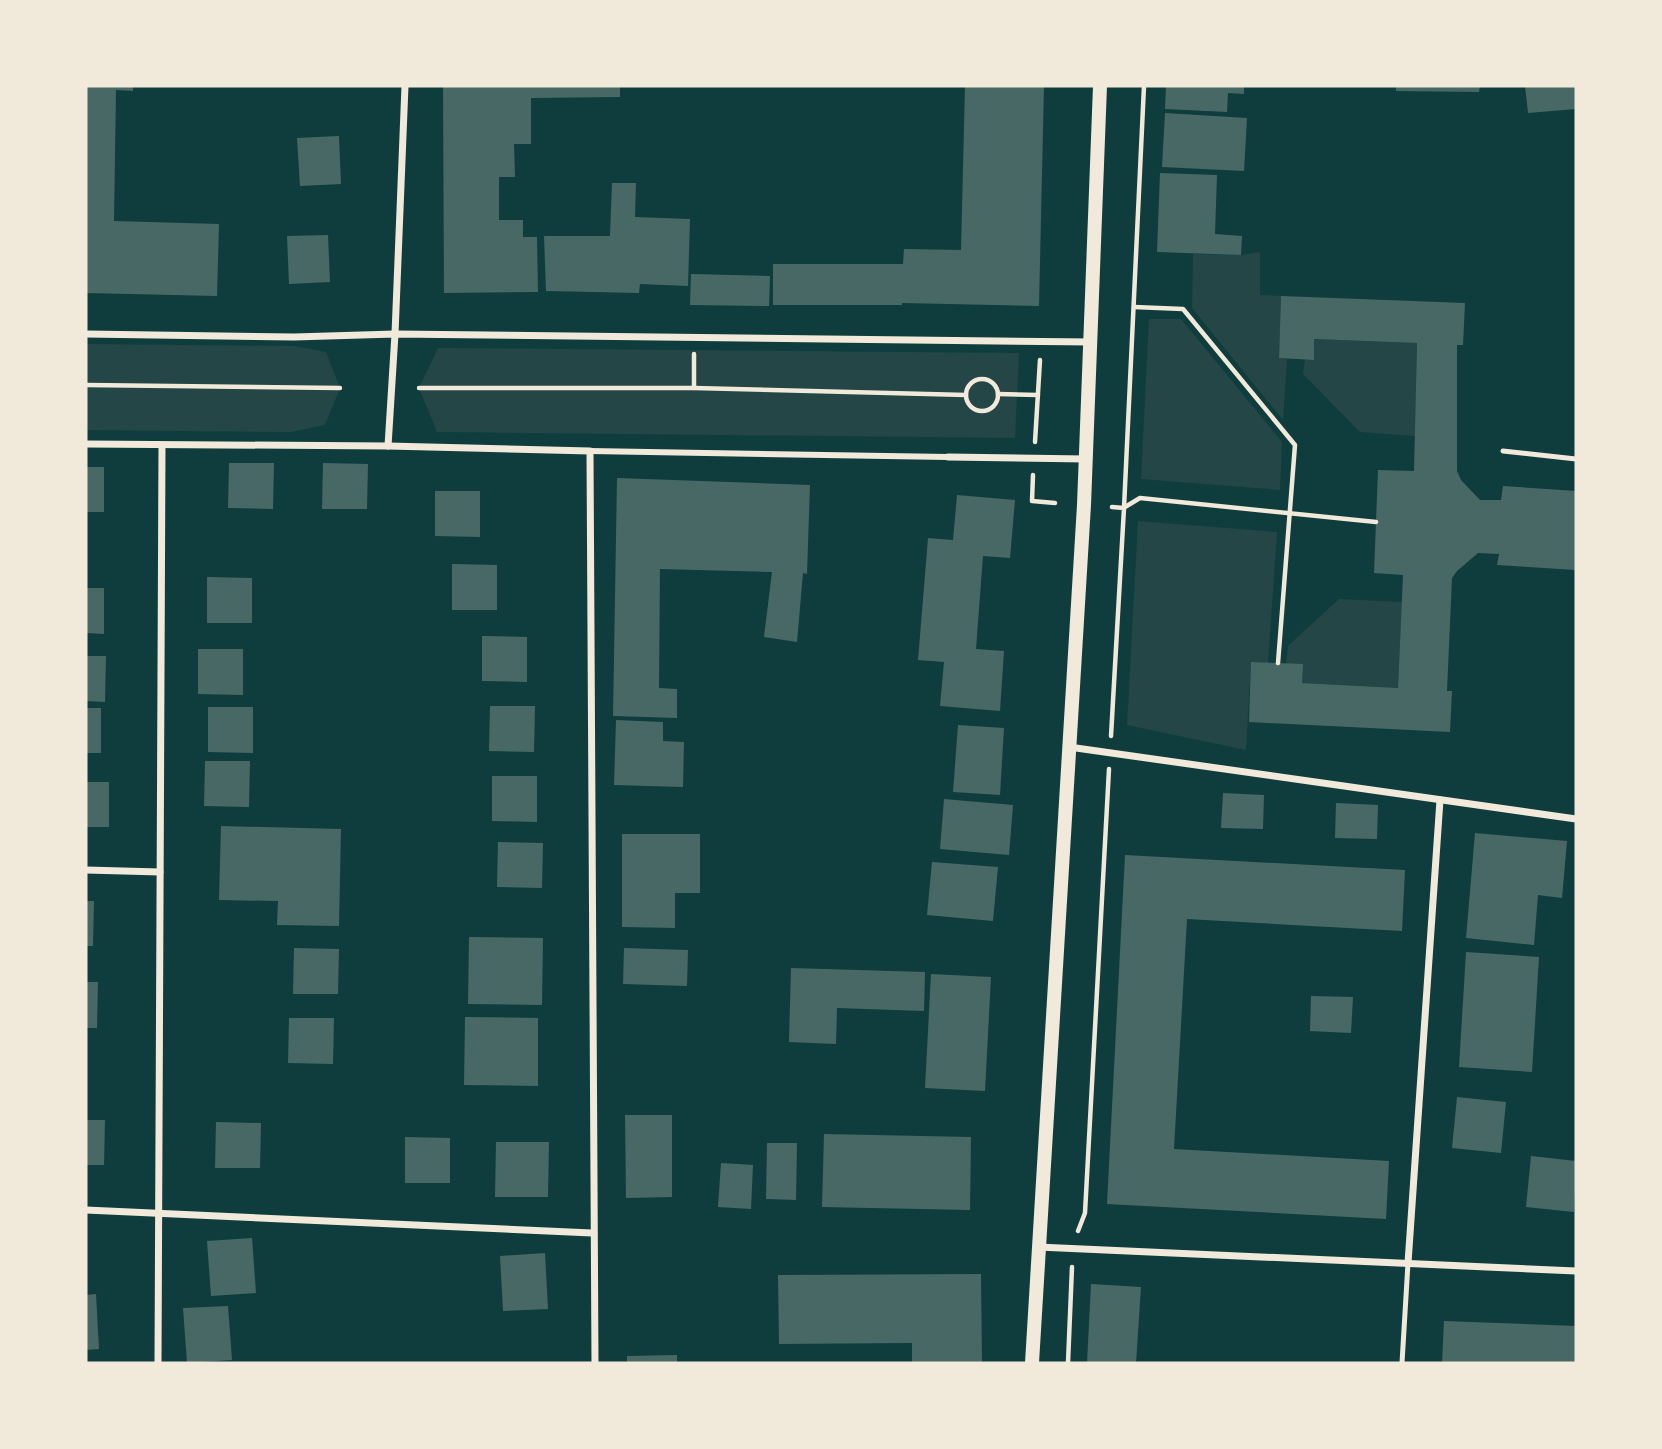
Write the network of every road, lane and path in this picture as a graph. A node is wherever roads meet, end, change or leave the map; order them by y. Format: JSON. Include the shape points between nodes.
{"nodes":[{"id":1,"x":405,"y":86,"type":"edge"},
{"id":2,"x":1100,"y":86,"type":"edge"},
{"id":3,"x":1144,"y":86,"type":"edge"},
{"id":4,"x":1133,"y":307,"type":"junction"},
{"id":5,"x":86,"y":334,"type":"edge"},
{"id":6,"x":395,"y":334,"type":"junction"},
{"id":7,"x":695,"y":338,"type":"junction"},
{"id":8,"x":1041,"y":341,"type":"junction"},
{"id":9,"x":1091,"y":342,"type":"junction"},
{"id":10,"x":86,"y":385,"type":"edge"},
{"id":11,"x":340,"y":388,"type":"dead end"},
{"id":12,"x":419,"y":388,"type":"dead end"},
{"id":13,"x":694,"y":388,"type":"junction"},
{"id":14,"x":998,"y":394,"type":"junction"},
{"id":15,"x":965,"y":395,"type":"junction"},
{"id":16,"x":1038,"y":395,"type":"junction"},
{"id":17,"x":86,"y":444,"type":"edge"},
{"id":18,"x":162,"y":445,"type":"junction"},
{"id":19,"x":388,"y":446,"type":"junction"},
{"id":20,"x":590,"y":451,"type":"junction"},
{"id":21,"x":1503,"y":451,"type":"dead end"},
{"id":22,"x":948,"y":457,"type":"joint"},
{"id":23,"x":1034,"y":458,"type":"junction"},
{"id":24,"x":1087,"y":459,"type":"junction"},
{"id":25,"x":1576,"y":460,"type":"edge"},
{"id":26,"x":1055,"y":503,"type":"dead end"},
{"id":27,"x":1112,"y":507,"type":"dead end"},
{"id":28,"x":1124,"y":508,"type":"junction"},
{"id":29,"x":1290,"y":512,"type":"junction"},
{"id":30,"x":1376,"y":522,"type":"dead end"},
{"id":31,"x":1278,"y":663,"type":"dead end"},
{"id":32,"x":1068,"y":747,"type":"junction"},
{"id":33,"x":1110,"y":752,"type":"junction"},
{"id":34,"x":1440,"y":800,"type":"junction"},
{"id":35,"x":1576,"y":819,"type":"edge"},
{"id":36,"x":86,"y":870,"type":"edge"},
{"id":37,"x":160,"y":872,"type":"junction"},
{"id":38,"x":86,"y":1210,"type":"edge"},
{"id":39,"x":160,"y":1214,"type":"junction"},
{"id":40,"x":592,"y":1233,"type":"junction"},
{"id":41,"x":1038,"y":1247,"type":"junction"},
{"id":42,"x":1072,"y":1250,"type":"junction"},
{"id":43,"x":1408,"y":1263,"type":"junction"},
{"id":44,"x":1576,"y":1271,"type":"edge"},
{"id":45,"x":159,"y":1363,"type":"edge"},
{"id":46,"x":595,"y":1363,"type":"edge"},
{"id":47,"x":1032,"y":1363,"type":"edge"},
{"id":48,"x":1068,"y":1363,"type":"edge"},
{"id":49,"x":1402,"y":1363,"type":"edge"}],
"edges":[{"from":1,"to":6,"type":"street"},
{"from":2,"to":9,"type":"main road"},
{"from":3,"to":4,"type":"path"},
{"from":4,"to":28,"type":"path"},
{"from":4,"to":29,"type":"path","via":[[1183,309],[1295,445]]},
{"from":5,"to":6,"type":"street"},
{"from":6,"to":7,"type":"street"},
{"from":6,"to":19,"type":"street"},
{"from":7,"to":8,"type":"street"},
{"from":7,"to":13,"type":"path"},
{"from":8,"to":9,"type":"street"},
{"from":8,"to":16,"type":"path"},
{"from":9,"to":24,"type":"main road"},
{"from":10,"to":11,"type":"path"},
{"from":12,"to":13,"type":"path"},
{"from":13,"to":15,"type":"path"},
{"from":14,"to":15,"type":"path","via":[[994,384],[984,379],[969,385]]},
{"from":14,"to":15,"type":"path","via":[[992,407],[982,411],[972,408]]},
{"from":14,"to":16,"type":"path"},
{"from":16,"to":23,"type":"path"},
{"from":17,"to":18,"type":"street"},
{"from":18,"to":19,"type":"street"},
{"from":18,"to":37,"type":"street"},
{"from":19,"to":20,"type":"street"},
{"from":20,"to":22,"type":"street"},
{"from":20,"to":40,"type":"street"},
{"from":21,"to":25,"type":"lane"},
{"from":22,"to":23,"type":"street"},
{"from":23,"to":24,"type":"street"},
{"from":23,"to":26,"type":"path","via":[[1032,501]]},
{"from":24,"to":32,"type":"main road"},
{"from":27,"to":28,"type":"path"},
{"from":28,"to":29,"type":"path","via":[[1140,498]]},
{"from":28,"to":33,"type":"path"},
{"from":29,"to":30,"type":"path"},
{"from":29,"to":31,"type":"path"},
{"from":32,"to":33,"type":"street"},
{"from":32,"to":41,"type":"main road"},
{"from":33,"to":34,"type":"street"},
{"from":33,"to":42,"type":"path","via":[[1085,1213]]},
{"from":34,"to":35,"type":"street"},
{"from":34,"to":43,"type":"street"},
{"from":36,"to":37,"type":"street"},
{"from":37,"to":39,"type":"street"},
{"from":38,"to":39,"type":"street"},
{"from":39,"to":40,"type":"street"},
{"from":39,"to":45,"type":"street"},
{"from":40,"to":46,"type":"street"},
{"from":41,"to":42,"type":"street"},
{"from":41,"to":47,"type":"main road"},
{"from":42,"to":43,"type":"street"},
{"from":42,"to":48,"type":"path"},
{"from":43,"to":44,"type":"street"},
{"from":43,"to":49,"type":"lane"}]}
